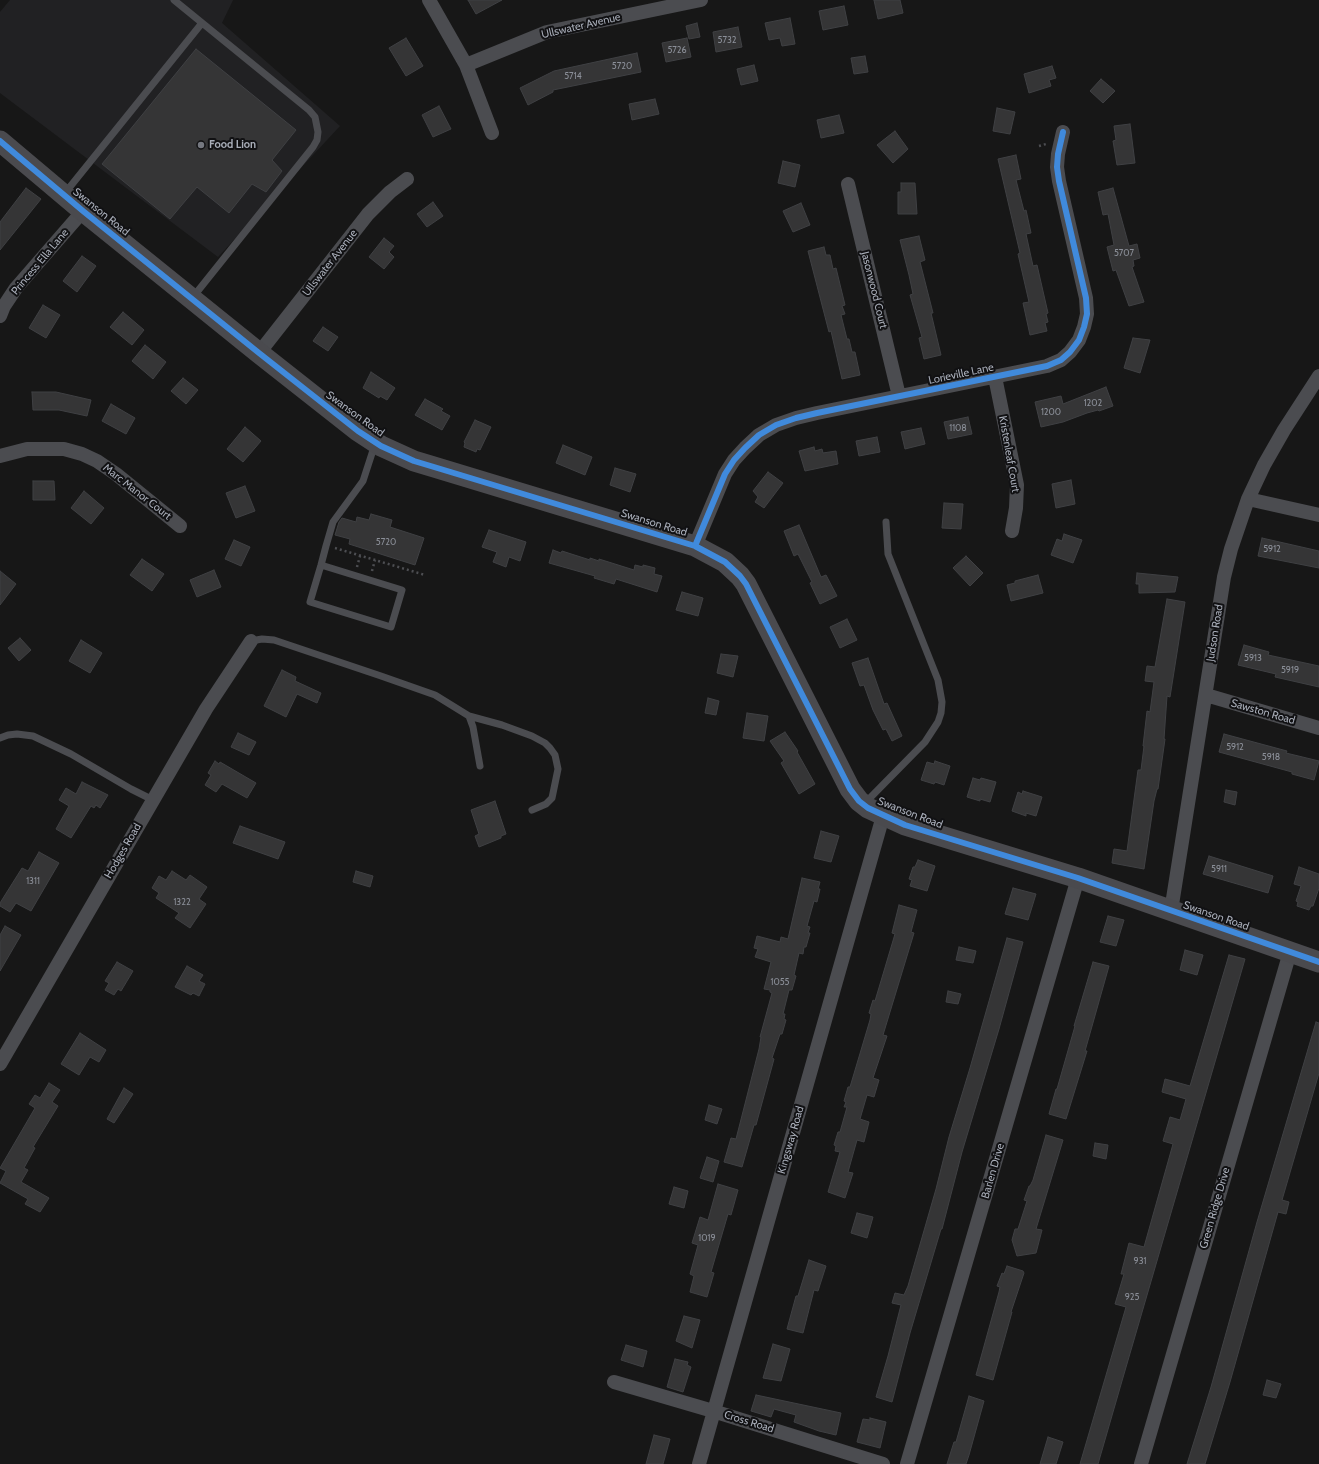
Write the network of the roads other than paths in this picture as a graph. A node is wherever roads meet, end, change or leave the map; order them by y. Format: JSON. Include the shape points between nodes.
{"nodes":[{"id":1,"x":174,"y":0,"type":"edge"},
{"id":2,"x":429,"y":0,"type":"edge"},
{"id":3,"x":700,"y":0,"type":"edge"},
{"id":4,"x":202,"y":23,"type":"junction"},
{"id":5,"x":466,"y":65,"type":"junction"},
{"id":6,"x":1063,"y":132,"type":"dead end"},
{"id":7,"x":492,"y":133,"type":"dead end"},
{"id":8,"x":0,"y":141,"type":"edge"},
{"id":9,"x":407,"y":179,"type":"dead end"},
{"id":10,"x":848,"y":184,"type":"dead end"},
{"id":11,"x":64,"y":194,"type":"junction"},
{"id":12,"x":83,"y":211,"type":"junction"},
{"id":13,"x":191,"y":298,"type":"junction"},
{"id":14,"x":0,"y":316,"type":"edge"},
{"id":15,"x":259,"y":353,"type":"junction"},
{"id":16,"x":1319,"y":376,"type":"edge"},
{"id":17,"x":995,"y":377,"type":"junction"},
{"id":18,"x":900,"y":396,"type":"junction"},
{"id":19,"x":376,"y":442,"type":"junction"},
{"id":20,"x":0,"y":456,"type":"edge"},
{"id":21,"x":1248,"y":499,"type":"junction"},
{"id":22,"x":1319,"y":515,"type":"edge"},
{"id":23,"x":886,"y":522,"type":"dead end"},
{"id":24,"x":180,"y":526,"type":"dead end"},
{"id":25,"x":1012,"y":531,"type":"dead end"},
{"id":26,"x":695,"y":546,"type":"junction"},
{"id":27,"x":321,"y":565,"type":"junction"},
{"id":28,"x":251,"y":641,"type":"joint"},
{"id":29,"x":1206,"y":695,"type":"junction"},
{"id":30,"x":469,"y":716,"type":"junction"},
{"id":31,"x":1319,"y":728,"type":"edge"},
{"id":32,"x":0,"y":738,"type":"edge"},
{"id":33,"x":480,"y":766,"type":"dead end"},
{"id":34,"x":153,"y":800,"type":"junction"},
{"id":35,"x":863,"y":805,"type":"junction"},
{"id":36,"x":532,"y":810,"type":"dead end"},
{"id":37,"x":883,"y":816,"type":"junction"},
{"id":38,"x":1078,"y":878,"type":"junction"},
{"id":39,"x":1171,"y":911,"type":"junction"},
{"id":40,"x":1290,"y":952,"type":"junction"},
{"id":41,"x":1319,"y":962,"type":"edge"},
{"id":42,"x":0,"y":1064,"type":"edge"},
{"id":43,"x":614,"y":1382,"type":"dead end"},
{"id":44,"x":713,"y":1411,"type":"junction"},
{"id":45,"x":699,"y":1464,"type":"edge"},
{"id":46,"x":883,"y":1464,"type":"edge"},
{"id":47,"x":908,"y":1464,"type":"edge"},
{"id":48,"x":1141,"y":1464,"type":"edge"}],
"edges":[{"from":1,"to":4,"type":"lane"},
{"from":2,"to":5,"type":"street"},
{"from":3,"to":5,"type":"street","name":"Ullswater Avenue","via":[[547,32]]},
{"from":4,"to":11,"type":"lane"},
{"from":4,"to":13,"type":"lane","via":[[309,110],[315,117],[318,132],[313,147]]},
{"from":5,"to":7,"type":"street"},
{"from":6,"to":17,"type":"street","name":"Lorieville Lane","via":[[1057,167],[1086,298],[1087,314],[1084,327],[1079,340],[1060,360],[1047,366]]},
{"from":8,"to":11,"type":"street","name":"Swanson Road"},
{"from":9,"to":15,"type":"street","name":"Ullswater Avenue","via":[[368,214]]},
{"from":10,"to":18,"type":"street","name":"Jasonwood Court"},
{"from":11,"to":12,"type":"street","name":"Swanson Road"},
{"from":12,"to":13,"type":"street","name":"Swanson Road"},
{"from":12,"to":14,"type":"street","name":"Princess Ella Lane","via":[[16,288]]},
{"from":13,"to":15,"type":"street","name":"Swanson Road"},
{"from":15,"to":19,"type":"street","name":"Swanson Road","via":[[358,431]]},
{"from":16,"to":21,"type":"street","name":"Judson Road","via":[[1284,430]]},
{"from":17,"to":18,"type":"street","name":"Lorieville Lane"},
{"from":17,"to":25,"type":"street","name":"Kristenleaf Court","via":[[1017,485]]},
{"from":18,"to":26,"type":"street","name":"Lorieville Lane","via":[[796,418],[776,425],[760,435],[734,460],[725,474]]},
{"from":19,"to":26,"type":"street","name":"Swanson Road","via":[[397,454],[428,465]]},
{"from":19,"to":27,"type":"lane","via":[[363,481],[333,522]]},
{"from":20,"to":24,"type":"street","name":"Marc Manor Court","via":[[28,449],[64,449],[82,454],[116,474]]},
{"from":21,"to":22,"type":"street"},
{"from":21,"to":29,"type":"street","name":"Judson Road","via":[[1224,577]]},
{"from":23,"to":35,"type":"lane","via":[[888,554],[938,680],[942,702],[938,722],[925,742]]},
{"from":26,"to":35,"type":"street","name":"Swanson Road","via":[[724,562],[746,584],[850,789]]},
{"from":27,"to":27,"type":"lane","via":[[310,602],[391,627],[402,590]]},
{"from":28,"to":30,"type":"lane","via":[[274,640],[381,676],[434,695]]},
{"from":28,"to":34,"type":"street","name":"Hodges Road","via":[[206,709]]},
{"from":29,"to":31,"type":"street","name":"Sawston Road"},
{"from":29,"to":39,"type":"street","name":"Judson Road"},
{"from":30,"to":33,"type":"lane"},
{"from":30,"to":36,"type":"lane","via":[[532,736],[545,743],[555,755],[558,768],[552,798],[546,804]]},
{"from":32,"to":34,"type":"lane","via":[[17,734],[33,736]]},
{"from":34,"to":42,"type":"street","name":"Hodges Road"},
{"from":35,"to":37,"type":"street","name":"Swanson Road"},
{"from":37,"to":38,"type":"street","name":"Swanson Road"},
{"from":37,"to":44,"type":"street","name":"Kingsway Road"},
{"from":38,"to":39,"type":"street","name":"Swanson Road"},
{"from":38,"to":47,"type":"street","name":"Barlen Drive"},
{"from":39,"to":40,"type":"street","name":"Swanson Road"},
{"from":40,"to":41,"type":"street","name":"Swanson Road"},
{"from":40,"to":48,"type":"street","name":"Green Ridge Drive"},
{"from":43,"to":44,"type":"street","name":"Cross Road"},
{"from":44,"to":45,"type":"street","name":"Kingsway Road"},
{"from":44,"to":46,"type":"street","name":"Cross Road"}]}
